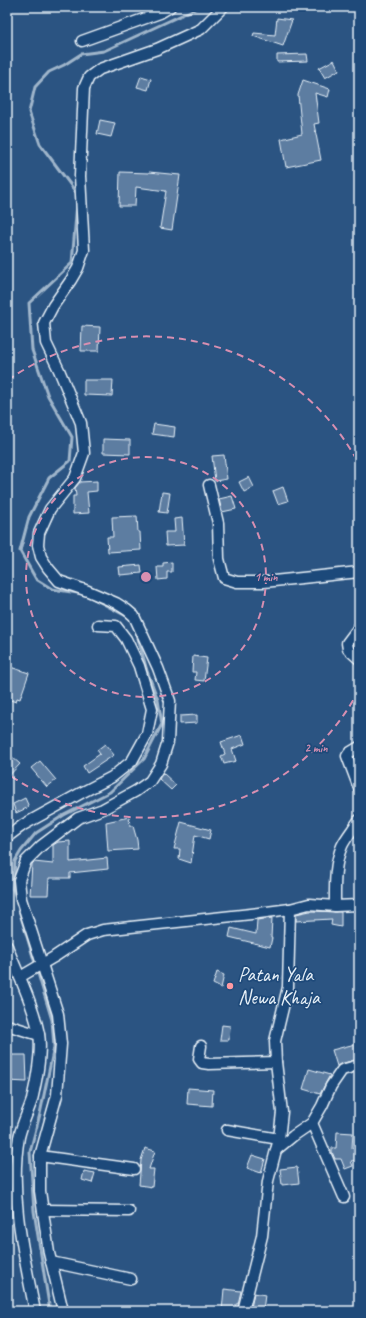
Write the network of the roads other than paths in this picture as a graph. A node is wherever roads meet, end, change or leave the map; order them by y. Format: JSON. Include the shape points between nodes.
{"nodes":[{"id":1,"x":170,"y":7,"type":"edge"},
{"id":2,"x":223,"y":7,"type":"edge"},
{"id":3,"x":82,"y":41,"type":"dead end"},
{"id":4,"x":210,"y":485,"type":"dead end"},
{"id":5,"x":359,"y":564,"type":"edge"},
{"id":6,"x":359,"y":572,"type":"edge"},
{"id":7,"x":98,"y":625,"type":"dead end"},
{"id":8,"x":359,"y":627,"type":"edge"},
{"id":9,"x":359,"y":658,"type":"edge"},
{"id":10,"x":359,"y":747,"type":"edge"},
{"id":11,"x":359,"y":788,"type":"edge"},
{"id":12,"x":359,"y":820,"type":"edge"},
{"id":13,"x":7,"y":837,"type":"edge"},
{"id":14,"x":359,"y":905,"type":"edge"},
{"id":15,"x":335,"y":906,"type":"junction"},
{"id":16,"x":290,"y":909,"type":"junction"},
{"id":17,"x":7,"y":946,"type":"edge"},
{"id":18,"x":41,"y":965,"type":"junction"},
{"id":19,"x":24,"y":975,"type":"junction"},
{"id":20,"x":7,"y":1025,"type":"edge"},
{"id":21,"x":39,"y":1035,"type":"junction"},
{"id":22,"x":201,"y":1046,"type":"dead end"},
{"id":23,"x":276,"y":1062,"type":"junction"},
{"id":24,"x":359,"y":1065,"type":"edge"},
{"id":25,"x":312,"y":1123,"type":"junction"},
{"id":26,"x":227,"y":1130,"type":"dead end"},
{"id":27,"x":279,"y":1139,"type":"junction"},
{"id":28,"x":276,"y":1150,"type":"junction"},
{"id":29,"x":40,"y":1156,"type":"junction"},
{"id":30,"x":134,"y":1169,"type":"dead end"},
{"id":31,"x":344,"y":1196,"type":"dead end"},
{"id":32,"x":43,"y":1210,"type":"junction"},
{"id":33,"x":129,"y":1211,"type":"dead end"},
{"id":34,"x":51,"y":1262,"type":"junction"},
{"id":35,"x":130,"y":1279,"type":"dead end"},
{"id":36,"x":35,"y":1311,"type":"edge"},
{"id":37,"x":63,"y":1311,"type":"edge"},
{"id":38,"x":243,"y":1311,"type":"edge"}],
"edges":[{"from":1,"to":3,"type":"street"},
{"from":2,"to":18,"type":"street","via":[[201,29],[100,70],[89,77],[84,88],[80,176],[84,250],[78,268],[44,323],[46,343],[81,423],[84,453],[75,478],[50,509],[39,533],[38,545],[41,557],[59,581],[116,603],[134,616],[170,701],[170,720],[168,742],[161,764],[150,780],[136,791],[103,809],[78,818],[41,846],[26,861],[19,880],[21,899]]},
{"from":4,"to":6,"type":"street","via":[[218,523],[219,559],[224,578],[237,582],[264,582]]},
{"from":5,"to":6,"type":"street"},
{"from":7,"to":13,"type":"street","via":[[116,626],[139,666],[152,709],[147,734],[132,761],[112,777],[23,825]]},
{"from":8,"to":9,"type":"street","via":[[347,644],[348,649]]},
{"from":10,"to":11,"type":"street","via":[[347,756]]},
{"from":12,"to":15,"type":"street","via":[[342,845],[335,877]]},
{"from":14,"to":15,"type":"street"},
{"from":15,"to":16,"type":"street","via":[[309,904]]},
{"from":16,"to":18,"type":"street","via":[[103,930],[87,934]]},
{"from":16,"to":23,"type":"street","via":[[288,987],[276,1041]]},
{"from":17,"to":19,"type":"street"},
{"from":18,"to":19,"type":"street"},
{"from":18,"to":29,"type":"street","via":[[58,1014],[60,1044],[57,1095]]},
{"from":19,"to":21,"type":"street"},
{"from":20,"to":21,"type":"street"},
{"from":21,"to":36,"type":"street","via":[[40,1056],[32,1099],[19,1136],[16,1173],[21,1242]]},
{"from":22,"to":23,"type":"street","via":[[199,1059],[202,1063]]},
{"from":23,"to":27,"type":"street","via":[[282,1112]]},
{"from":24,"to":25,"type":"street","via":[[342,1070]]},
{"from":25,"to":28,"type":"street"},
{"from":25,"to":31,"type":"street"},
{"from":26,"to":27,"type":"street"},
{"from":27,"to":28,"type":"street"},
{"from":28,"to":38,"type":"street","via":[[268,1181],[262,1236]]},
{"from":29,"to":30,"type":"street"},
{"from":29,"to":32,"type":"street"},
{"from":32,"to":33,"type":"street"},
{"from":32,"to":34,"type":"street"},
{"from":34,"to":35,"type":"street"},
{"from":34,"to":37,"type":"street"}]}
